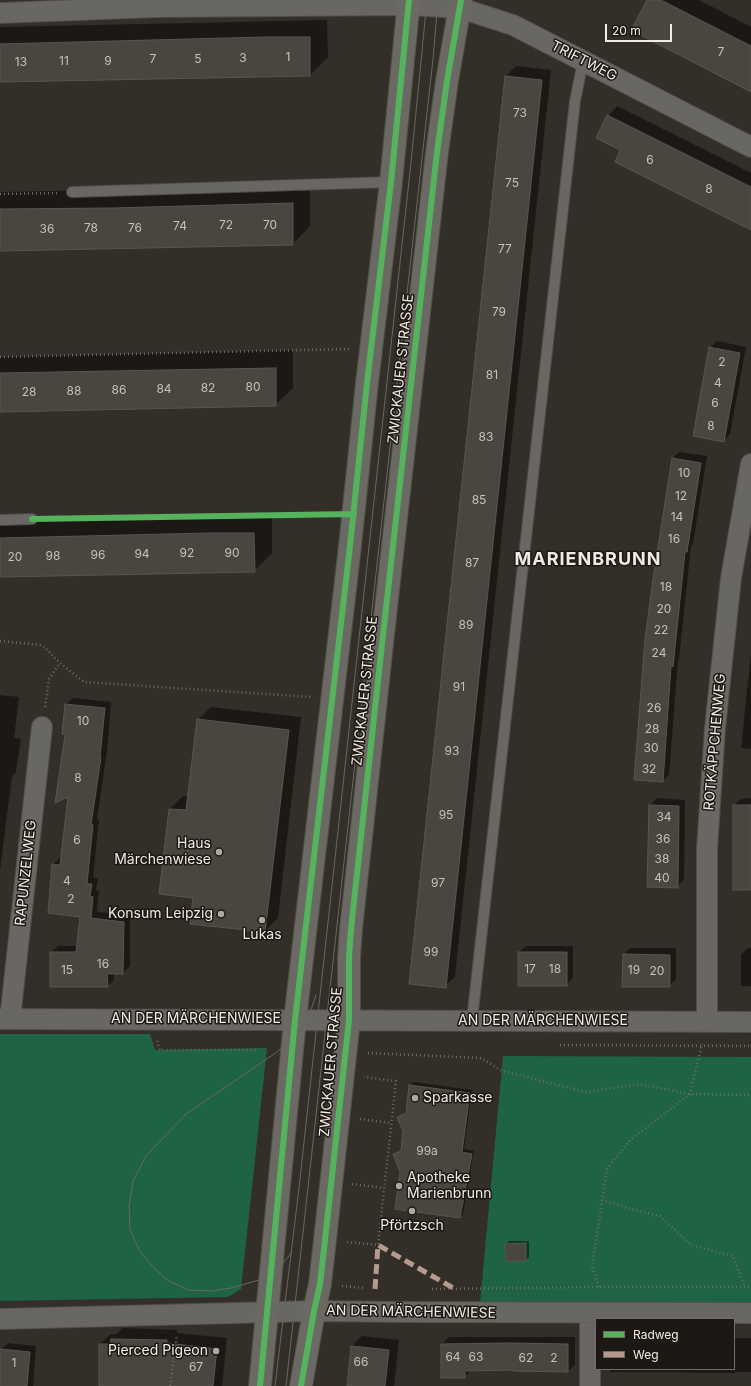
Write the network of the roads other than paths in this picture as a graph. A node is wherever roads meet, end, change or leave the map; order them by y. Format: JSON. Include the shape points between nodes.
{"nodes":[{"id":1,"x":243,"y":3,"type":"edge"},
{"id":2,"x":409,"y":3,"type":"edge"},
{"id":3,"x":461,"y":4,"type":"edge"},
{"id":4,"x":76,"y":5,"type":"edge"},
{"id":5,"x":0,"y":13,"type":"edge"},
{"id":6,"x":584,"y":61,"type":"junction"},
{"id":7,"x":751,"y":147,"type":"edge"},
{"id":8,"x":391,"y":182,"type":"junction"},
{"id":9,"x":72,"y":192,"type":"road end"},
{"id":10,"x":751,"y":464,"type":"edge"},
{"id":11,"x":32,"y":519,"type":"dead end"},
{"id":12,"x":0,"y":520,"type":"edge"},
{"id":13,"x":42,"y":727,"type":"road end"},
{"id":14,"x":5,"y":1019,"type":"edge"},
{"id":15,"x":296,"y":1020,"type":"junction"},
{"id":16,"x":349,"y":1020,"type":"junction"},
{"id":17,"x":472,"y":1020,"type":"junction"},
{"id":18,"x":707,"y":1022,"type":"junction"},
{"id":19,"x":751,"y":1022,"type":"edge"},
{"id":20,"x":314,"y":1311,"type":"junction"},
{"id":21,"x":268,"y":1312,"type":"junction"},
{"id":22,"x":596,"y":1313,"type":"junction"},
{"id":23,"x":751,"y":1313,"type":"edge"},
{"id":24,"x":596,"y":1318,"type":"edge"},
{"id":25,"x":0,"y":1319,"type":"edge"},
{"id":26,"x":595,"y":1325,"type":"edge"},
{"id":27,"x":260,"y":1386,"type":"edge"},
{"id":28,"x":301,"y":1386,"type":"edge"},
{"id":29,"x":590,"y":1386,"type":"edge"}],
"edges":[{"from":1,"to":2,"type":"street","name":"TRIFTWEG"},
{"from":1,"to":4,"type":"street","name":"TRIFTWEG","via":[[156,7]]},
{"from":2,"to":3,"type":"street","name":"TRIFTWEG"},
{"from":2,"to":8,"type":"main road"},
{"from":3,"to":6,"type":"street","name":"TRIFTWEG","via":[[513,25]]},
{"from":3,"to":16,"type":"main road","name":"ZWICKAUER STRASSE","via":[[437,152],[382,644],[351,929]]},
{"from":4,"to":5,"type":"street","name":"TRIFTWEG"},
{"from":6,"to":7,"type":"street","name":"TRIFTWEG"},
{"from":6,"to":17,"type":"lane","via":[[574,101]]},
{"from":8,"to":9,"type":"lane"},
{"from":8,"to":15,"type":"main road"},
{"from":10,"to":18,"type":"street","name":"ROTKÄPPCHENWEG","via":[[731,578],[715,728],[707,849]]},
{"from":11,"to":12,"type":"lane"},
{"from":13,"to":14,"type":"street","name":"RAPUNZELWEG"},
{"from":14,"to":15,"type":"street","name":"AN DER MÄRCHENWIESE"},
{"from":15,"to":16,"type":"street","name":"AN DER MÄRCHENWIESE"},
{"from":15,"to":21,"type":"main road"},
{"from":16,"to":17,"type":"street","name":"AN DER MÄRCHENWIESE"},
{"from":16,"to":20,"type":"main road","name":"ZWICKAUER STRASSE","via":[[320,1284]]},
{"from":17,"to":18,"type":"street","name":"AN DER MÄRCHENWIESE"},
{"from":18,"to":19,"type":"street","name":"AN DER MÄRCHENWIESE"},
{"from":20,"to":21,"type":"street","name":"AN DER MÄRCHENWIESE"},
{"from":20,"to":22,"type":"street","name":"AN DER MÄRCHENWIESE"},
{"from":20,"to":28,"type":"main road","name":"ZWICKAUER STRASSE"},
{"from":21,"to":25,"type":"street","name":"AN DER MÄRCHENWIESE"},
{"from":21,"to":27,"type":"main road"},
{"from":22,"to":23,"type":"street","name":"AN DER MÄRCHENWIESE"},
{"from":22,"to":24,"type":"street"},
{"from":26,"to":29,"type":"street"}]}
